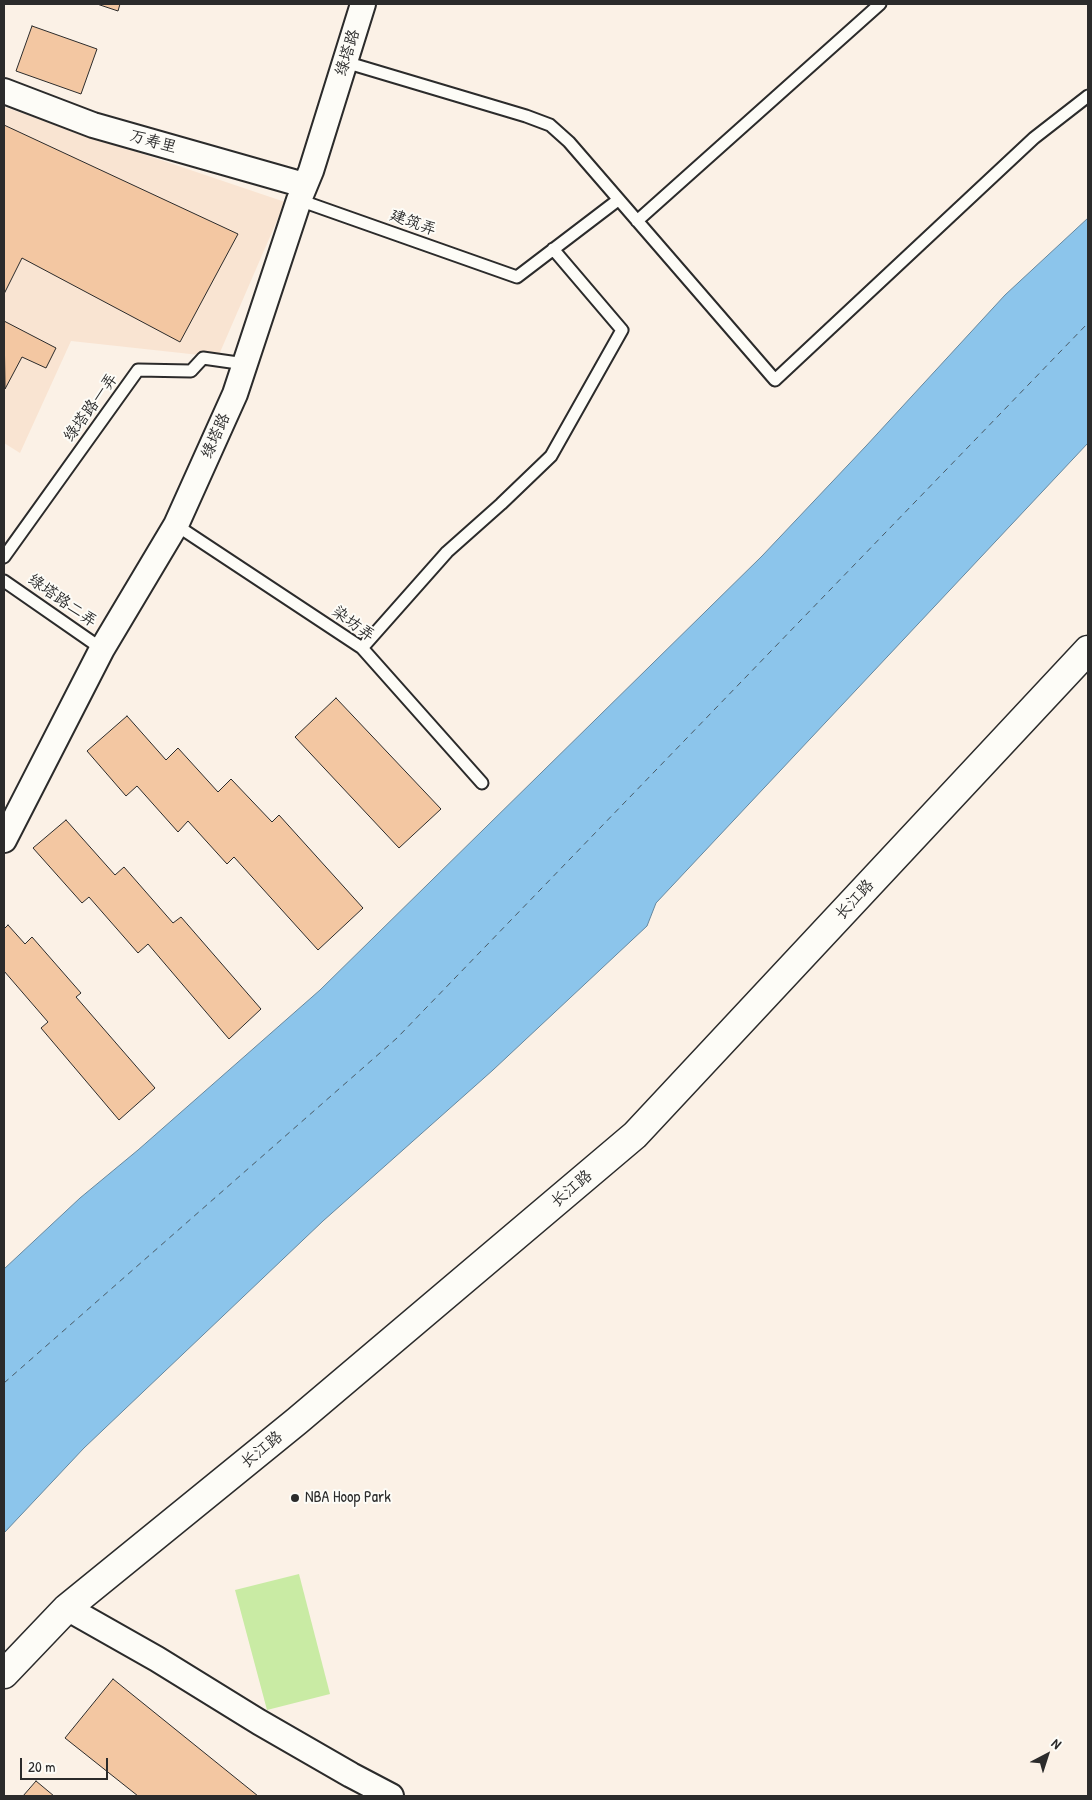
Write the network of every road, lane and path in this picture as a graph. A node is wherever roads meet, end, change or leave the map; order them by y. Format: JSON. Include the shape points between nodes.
{"nodes":[{"id":1,"x":363,"y":4,"type":"edge"},
{"id":2,"x":880,"y":4,"type":"edge"},
{"id":3,"x":345,"y":62,"type":"junction"},
{"id":4,"x":4,"y":91,"type":"edge"},
{"id":5,"x":1088,"y":96,"type":"edge"},
{"id":6,"x":302,"y":192,"type":"junction"},
{"id":7,"x":618,"y":200,"type":"junction"},
{"id":8,"x":637,"y":221,"type":"junction"},
{"id":9,"x":553,"y":249,"type":"junction"},
{"id":10,"x":245,"y":364,"type":"junction"},
{"id":11,"x":176,"y":525,"type":"junction"},
{"id":12,"x":4,"y":557,"type":"edge"},
{"id":13,"x":4,"y":581,"type":"edge"},
{"id":14,"x":362,"y":648,"type":"junction"},
{"id":15,"x":102,"y":649,"type":"junction"},
{"id":16,"x":1088,"y":650,"type":"edge"},
{"id":17,"x":482,"y":782,"type":"dead end"},
{"id":18,"x":4,"y":838,"type":"edge"},
{"id":19,"x":67,"y":1608,"type":"junction"},
{"id":20,"x":4,"y":1674,"type":"edge"},
{"id":21,"x":391,"y":1796,"type":"edge"}],
"edges":[{"from":1,"to":3,"type":"street","name":"绿塔路"},
{"from":2,"to":8,"type":"lane"},
{"from":3,"to":6,"type":"street","name":"绿塔路"},
{"from":3,"to":7,"type":"lane","via":[[550,125],[569,142]]},
{"from":4,"to":6,"type":"street","name":"万寿里","via":[[93,125]]},
{"from":5,"to":8,"type":"lane","via":[[1034,138],[775,380]]},
{"from":6,"to":9,"type":"lane","name":"建筑弄","via":[[517,277]]},
{"from":6,"to":10,"type":"street","name":"绿塔路"},
{"from":7,"to":8,"type":"lane"},
{"from":7,"to":9,"type":"lane"},
{"from":9,"to":14,"type":"lane","via":[[622,330],[551,456],[447,552]]},
{"from":10,"to":11,"type":"street","name":"绿塔路","via":[[235,394]]},
{"from":10,"to":12,"type":"lane","name":"绿塔路一弄","via":[[203,358],[191,371],[138,370]]},
{"from":11,"to":14,"type":"lane","name":"染坊弄"},
{"from":11,"to":15,"type":"street","name":"绿塔路"},
{"from":13,"to":15,"type":"lane","name":"绿塔路二弄"},
{"from":14,"to":17,"type":"lane","name":"染坊弄"},
{"from":15,"to":18,"type":"street","name":"绿塔路"},
{"from":16,"to":19,"type":"street","name":"长江路","via":[[635,1135],[297,1421]]},
{"from":19,"to":20,"type":"street","name":"长江路"},
{"from":19,"to":21,"type":"street"}]}
